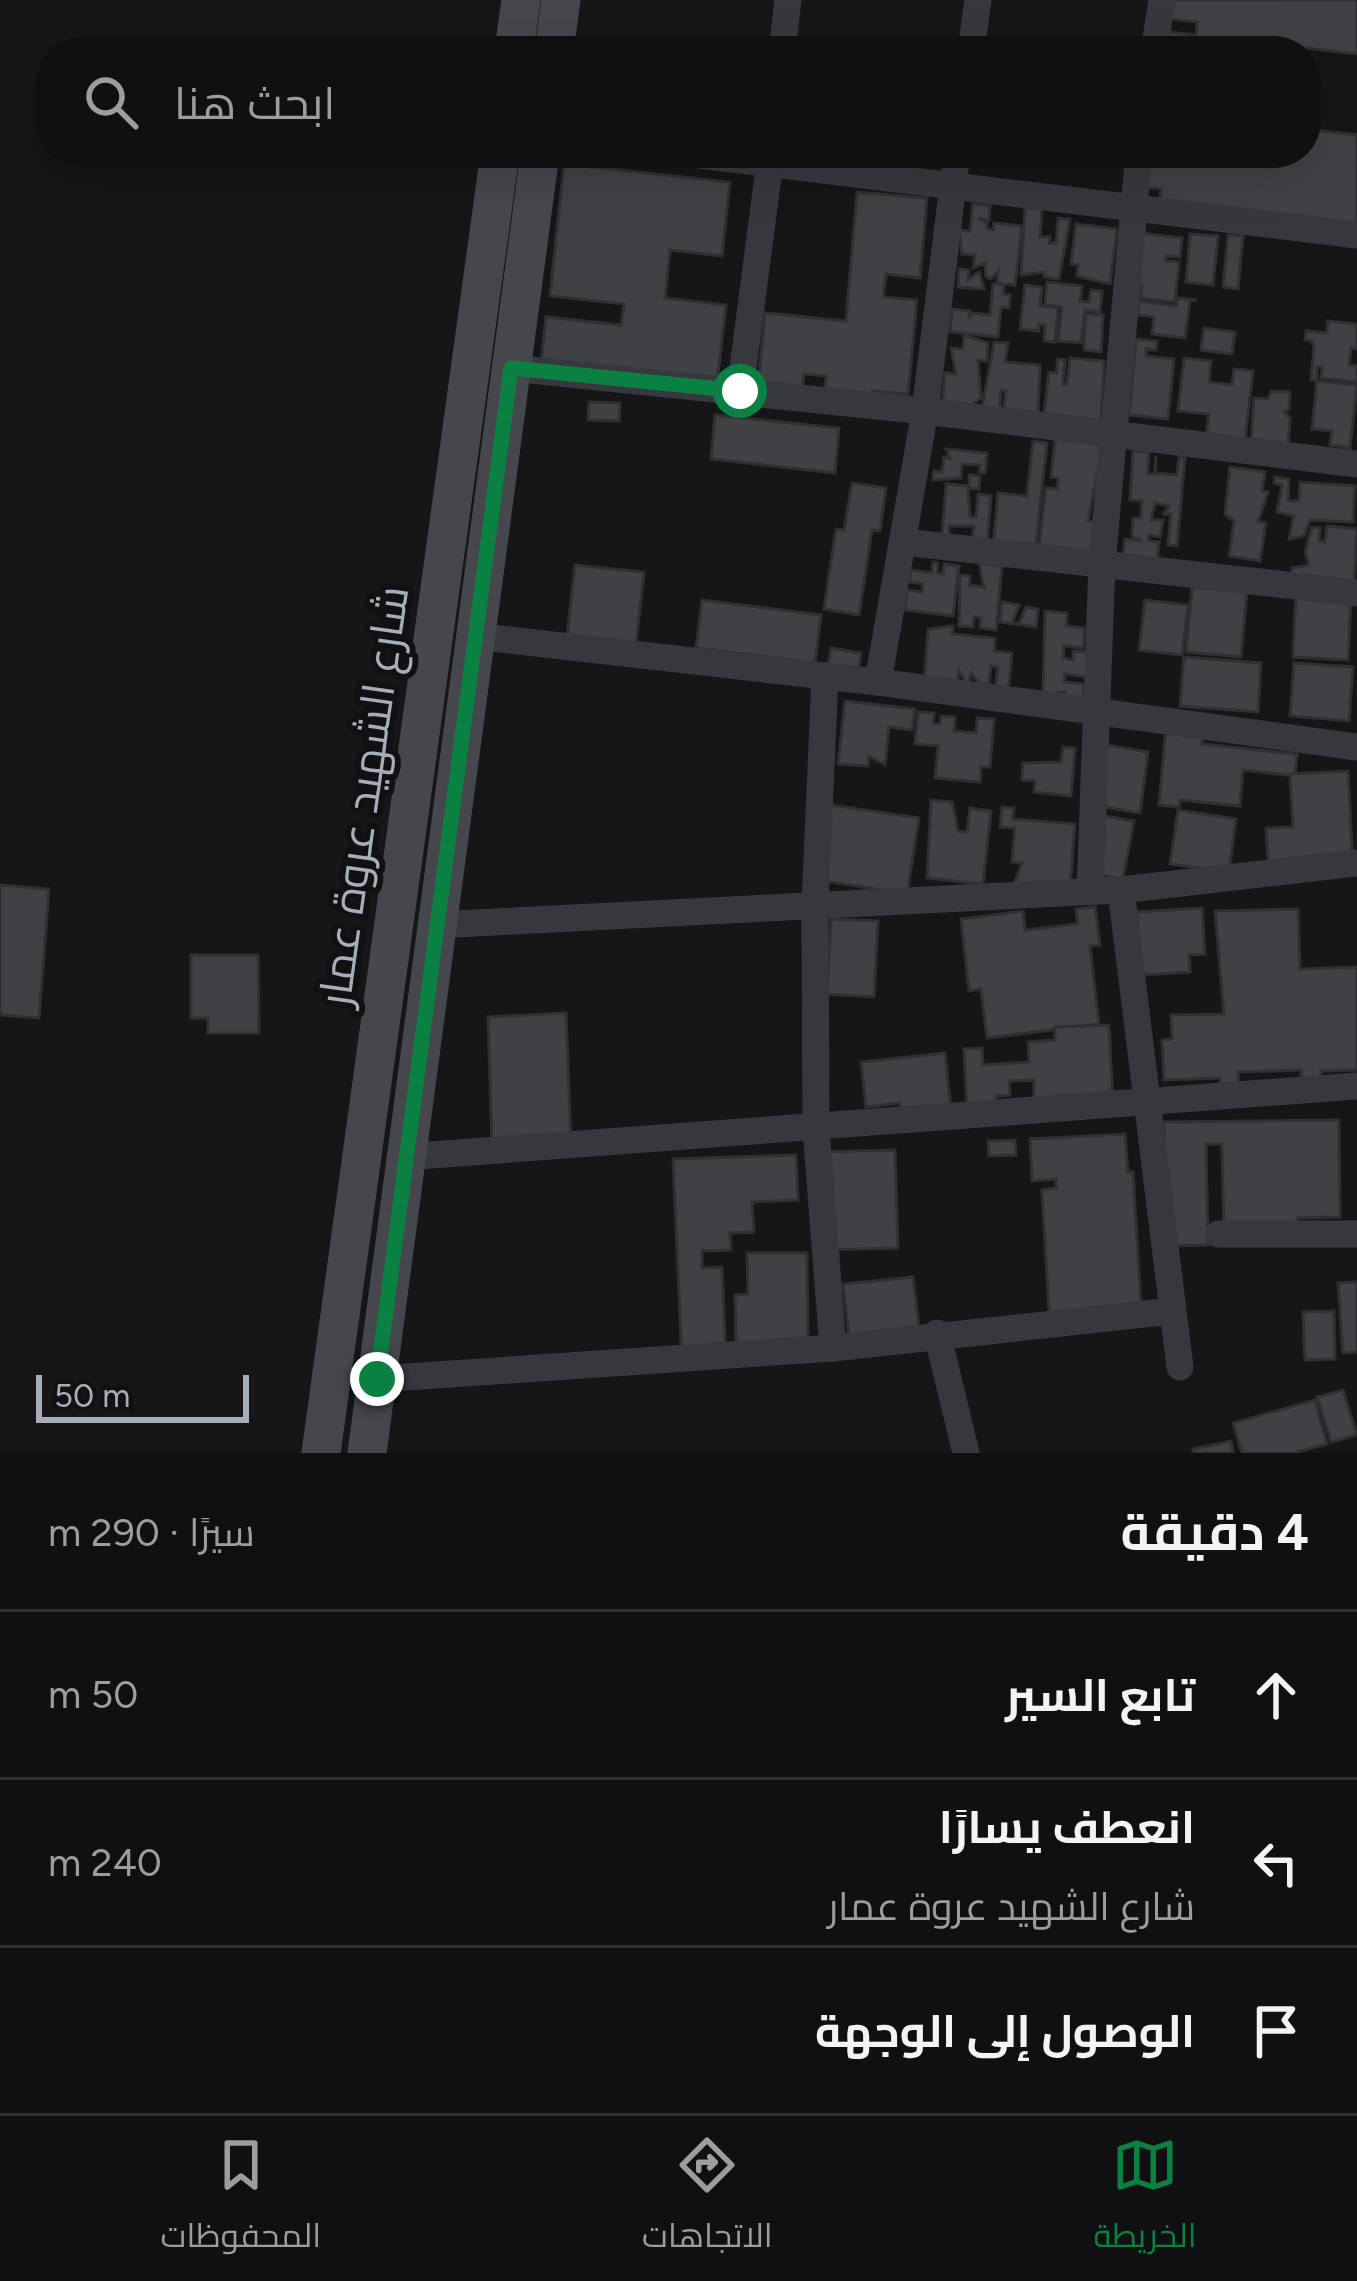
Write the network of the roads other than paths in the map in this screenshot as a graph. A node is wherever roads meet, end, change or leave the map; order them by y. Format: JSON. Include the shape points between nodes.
{"nodes":[{"id":1,"x":521,"y":0,"type":"edge"},
{"id":2,"x":561,"y":0,"type":"edge"},
{"id":3,"x":788,"y":0,"type":"edge"},
{"id":4,"x":978,"y":0,"type":"edge"},
{"id":5,"x":1162,"y":0,"type":"edge"},
{"id":6,"x":516,"y":36,"type":"edge"},
{"id":7,"x":556,"y":36,"type":"edge"},
{"id":8,"x":784,"y":36,"type":"edge"},
{"id":9,"x":973,"y":36,"type":"edge"},
{"id":10,"x":1156,"y":36,"type":"edge"},
{"id":11,"x":498,"y":168,"type":"edge"},
{"id":12,"x":538,"y":168,"type":"edge"},
{"id":13,"x":770,"y":168,"type":"edge"},
{"id":14,"x":836,"y":168,"type":"edge"},
{"id":15,"x":955,"y":168,"type":"edge"},
{"id":16,"x":1137,"y":168,"type":"edge"},
{"id":17,"x":953,"y":186,"type":"junction"},
{"id":18,"x":1131,"y":210,"type":"junction"},
{"id":19,"x":1357,"y":235,"type":"edge"},
{"id":20,"x":511,"y":368,"type":"junction"},
{"id":21,"x":740,"y":391,"type":"junction"},
{"id":22,"x":925,"y":411,"type":"junction"},
{"id":23,"x":1112,"y":433,"type":"junction"},
{"id":24,"x":1357,"y":464,"type":"edge"},
{"id":25,"x":904,"y":542,"type":"junction"},
{"id":26,"x":1102,"y":564,"type":"junction"},
{"id":27,"x":1357,"y":593,"type":"edge"},
{"id":28,"x":474,"y":636,"type":"junction"},
{"id":29,"x":825,"y":676,"type":"junction"},
{"id":30,"x":878,"y":682,"type":"junction"},
{"id":31,"x":1096,"y":713,"type":"junction"},
{"id":32,"x":1357,"y":747,"type":"edge"},
{"id":33,"x":1357,"y":863,"type":"edge"},
{"id":34,"x":1121,"y":890,"type":"junction"},
{"id":35,"x":1090,"y":891,"type":"junction"},
{"id":36,"x":815,"y":905,"type":"junction"},
{"id":37,"x":435,"y":925,"type":"junction"},
{"id":38,"x":1357,"y":1086,"type":"edge"},
{"id":39,"x":1146,"y":1103,"type":"junction"},
{"id":40,"x":816,"y":1130,"type":"junction"},
{"id":41,"x":404,"y":1157,"type":"junction"},
{"id":42,"x":1219,"y":1234,"type":"dead end"},
{"id":43,"x":1357,"y":1234,"type":"edge"},
{"id":44,"x":1172,"y":1311,"type":"junction"},
{"id":45,"x":937,"y":1333,"type":"junction"},
{"id":46,"x":832,"y":1348,"type":"junction"},
{"id":47,"x":1180,"y":1367,"type":"dead end"},
{"id":48,"x":377,"y":1379,"type":"junction"},
{"id":49,"x":321,"y":1453,"type":"edge"},
{"id":50,"x":367,"y":1453,"type":"edge"},
{"id":51,"x":966,"y":1453,"type":"edge"}],
"edges":[{"from":1,"to":6,"type":"street"},
{"from":2,"to":7,"type":"street"},
{"from":3,"to":8,"type":"street"},
{"from":4,"to":9,"type":"street"},
{"from":5,"to":10,"type":"street"},
{"from":11,"to":49,"type":"street","name":"شارع الشهيد عروة عمار"},
{"from":12,"to":20,"type":"street","name":"شارع الشهيد عروة عمار"},
{"from":13,"to":21,"type":"street"},
{"from":14,"to":17,"type":"street"},
{"from":15,"to":17,"type":"street"},
{"from":16,"to":18,"type":"street"},
{"from":17,"to":18,"type":"street"},
{"from":17,"to":22,"type":"street"},
{"from":18,"to":19,"type":"street"},
{"from":18,"to":23,"type":"street"},
{"from":20,"to":21,"type":"street"},
{"from":20,"to":28,"type":"street","name":"شارع الشهيد عروة عمار"},
{"from":21,"to":22,"type":"street"},
{"from":22,"to":23,"type":"street"},
{"from":22,"to":25,"type":"street"},
{"from":23,"to":24,"type":"street"},
{"from":23,"to":26,"type":"street"},
{"from":25,"to":26,"type":"street"},
{"from":25,"to":30,"type":"street"},
{"from":26,"to":27,"type":"street"},
{"from":26,"to":31,"type":"street"},
{"from":28,"to":29,"type":"street"},
{"from":28,"to":37,"type":"street","name":"شارع الشهيد عروة عمار"},
{"from":29,"to":30,"type":"street"},
{"from":29,"to":36,"type":"street"},
{"from":30,"to":31,"type":"street"},
{"from":31,"to":32,"type":"street"},
{"from":31,"to":35,"type":"street"},
{"from":33,"to":34,"type":"street"},
{"from":34,"to":35,"type":"street"},
{"from":34,"to":39,"type":"street"},
{"from":35,"to":36,"type":"street"},
{"from":36,"to":37,"type":"street"},
{"from":36,"to":40,"type":"street"},
{"from":37,"to":41,"type":"street","name":"شارع الشهيد عروة عمار"},
{"from":38,"to":39,"type":"street"},
{"from":39,"to":40,"type":"street"},
{"from":39,"to":44,"type":"street"},
{"from":40,"to":41,"type":"street"},
{"from":40,"to":46,"type":"street"},
{"from":41,"to":48,"type":"street","name":"شارع الشهيد عروة عمار"},
{"from":42,"to":43,"type":"street"},
{"from":44,"to":45,"type":"street"},
{"from":44,"to":47,"type":"street"},
{"from":45,"to":46,"type":"street"},
{"from":45,"to":51,"type":"street"},
{"from":46,"to":48,"type":"street"},
{"from":48,"to":50,"type":"street","name":"شارع الشهيد عروة عمار"}]}
